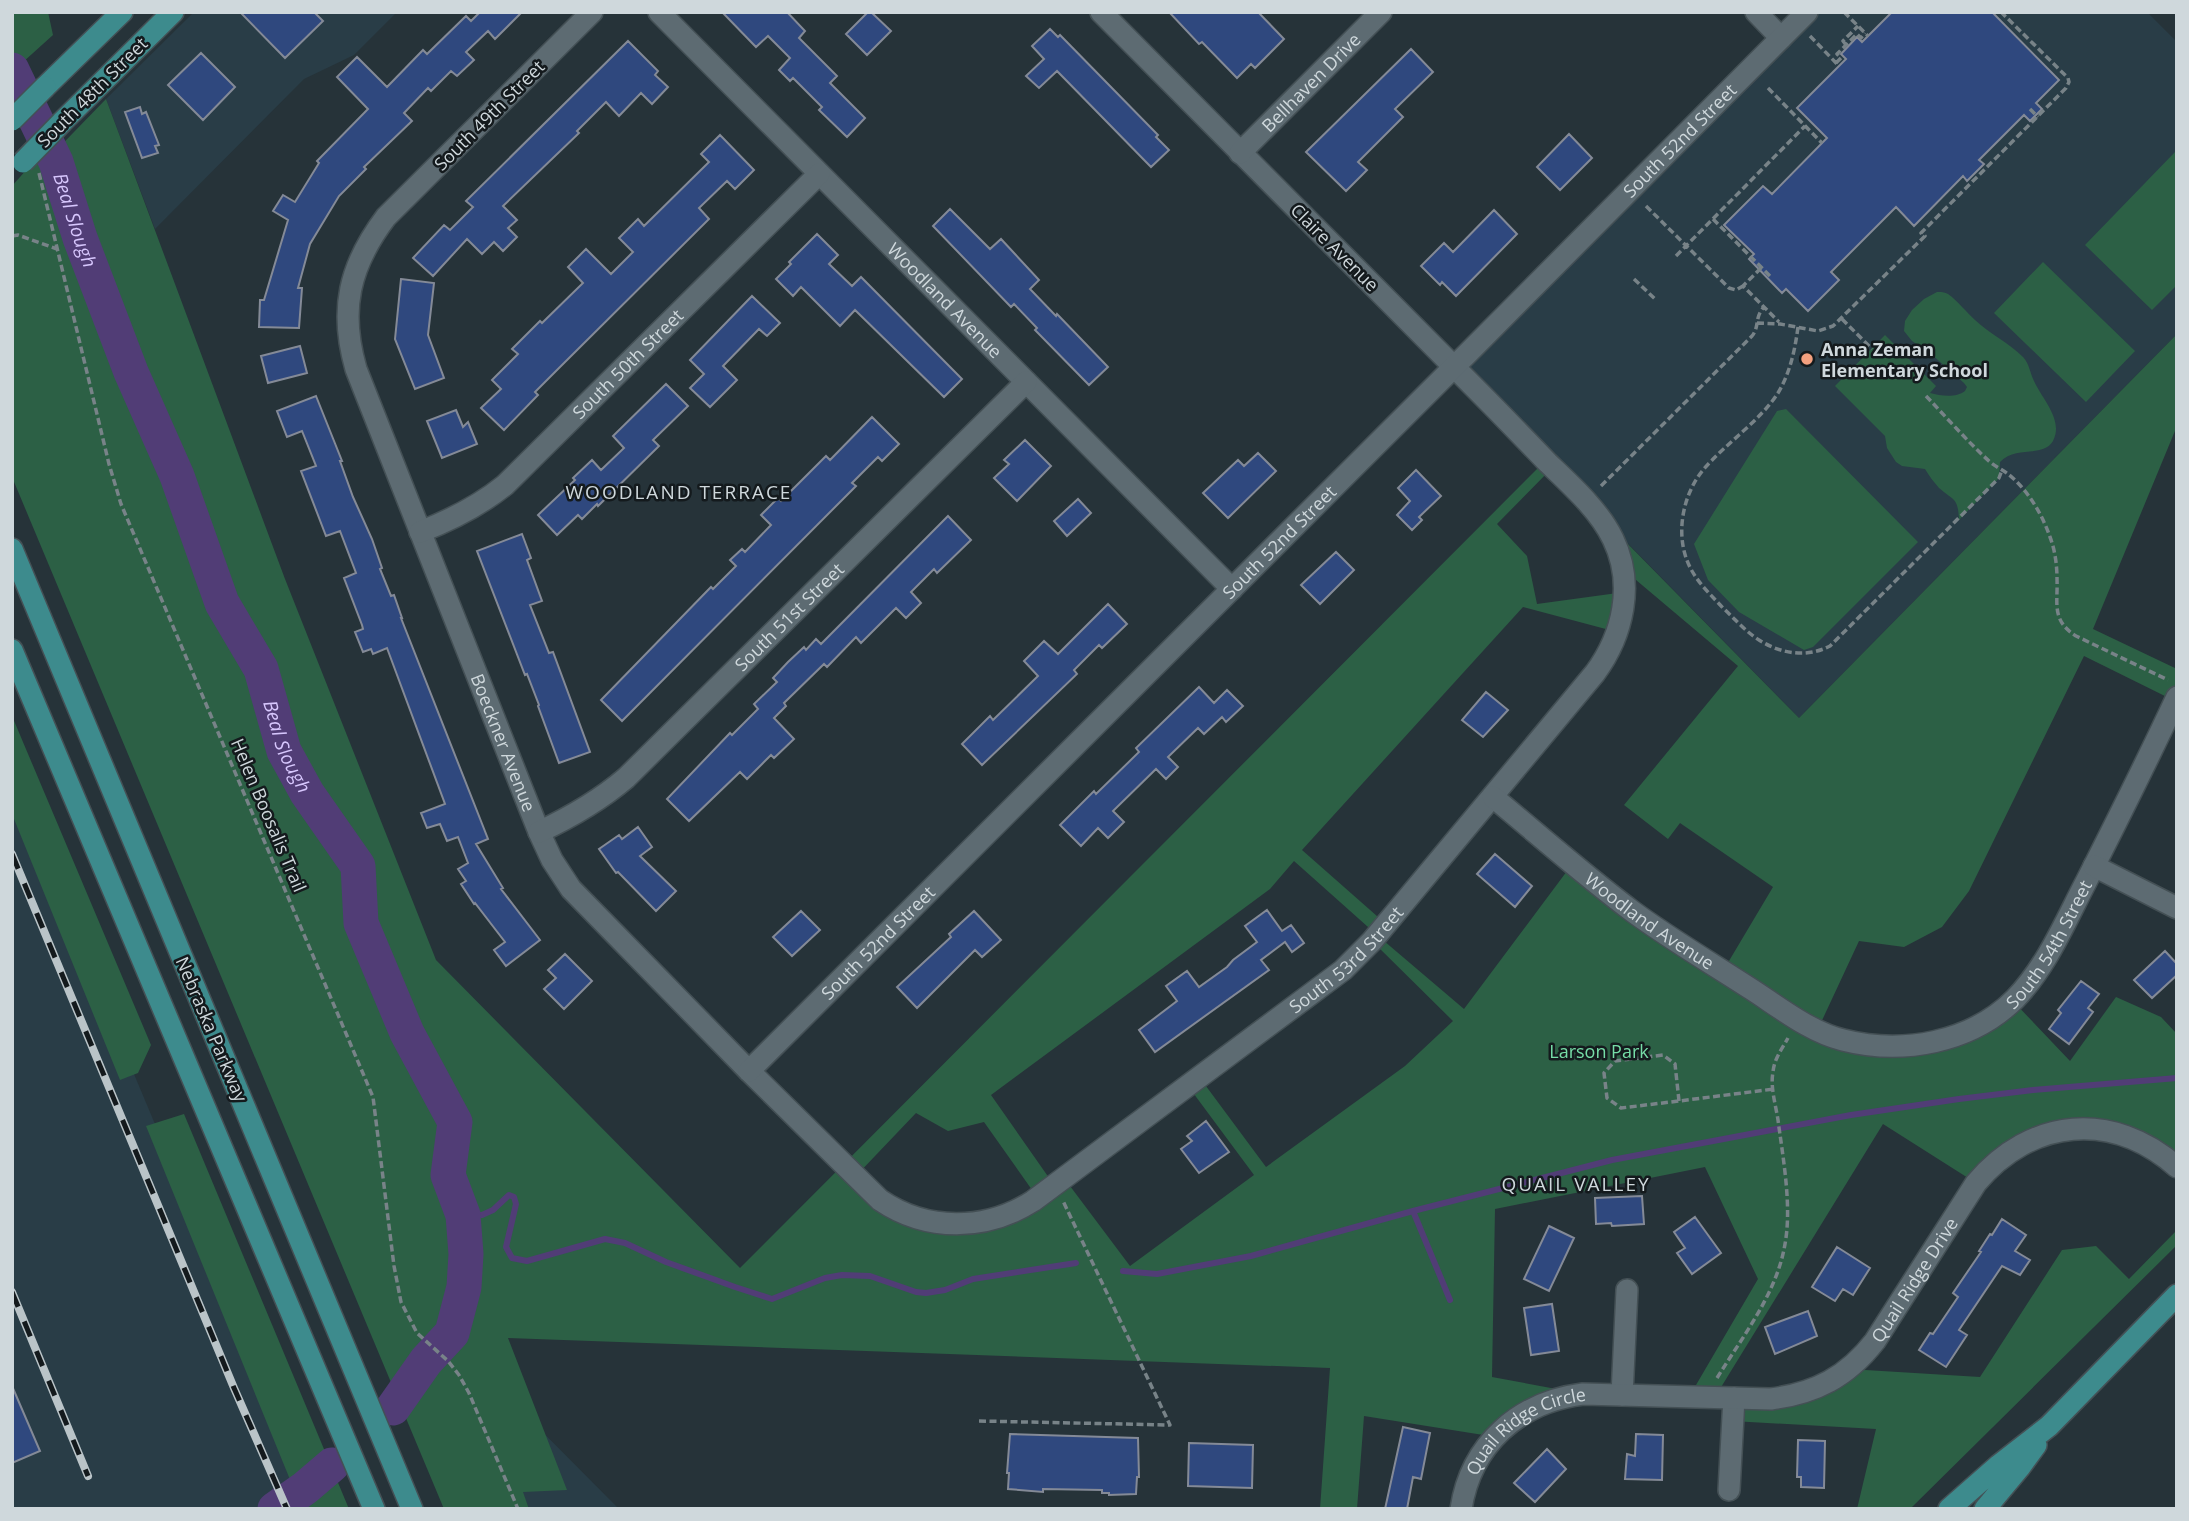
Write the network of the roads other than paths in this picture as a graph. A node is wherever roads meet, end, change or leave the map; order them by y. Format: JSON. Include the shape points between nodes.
{"nodes":[{"id":1,"x":122,"y":12,"type":"edge"},
{"id":2,"x":173,"y":12,"type":"edge"},
{"id":3,"x":592,"y":12,"type":"edge"},
{"id":4,"x":659,"y":12,"type":"edge"},
{"id":5,"x":1101,"y":12,"type":"edge"},
{"id":6,"x":1381,"y":12,"type":"edge"},
{"id":7,"x":1756,"y":12,"type":"edge"},
{"id":8,"x":1807,"y":12,"type":"edge"},
{"id":9,"x":1781,"y":38,"type":"junction"},
{"id":10,"x":12,"y":120,"type":"edge"},
{"id":11,"x":1240,"y":153,"type":"junction"},
{"id":12,"x":24,"y":168,"type":"edge"},
{"id":13,"x":819,"y":174,"type":"junction"},
{"id":14,"x":386,"y":217,"type":"joint"},
{"id":15,"x":1455,"y":367,"type":"junction"},
{"id":16,"x":1026,"y":382,"type":"junction"},
{"id":17,"x":1569,"y":483,"type":"joint"},
{"id":18,"x":420,"y":532,"type":"junction"},
{"id":19,"x":12,"y":549,"type":"edge"},
{"id":20,"x":1232,"y":589,"type":"junction"},
{"id":21,"x":12,"y":650,"type":"edge"},
{"id":22,"x":2177,"y":697,"type":"edge"},
{"id":23,"x":1493,"y":797,"type":"junction"},
{"id":24,"x":539,"y":832,"type":"junction"},
{"id":25,"x":2094,"y":866,"type":"junction"},
{"id":26,"x":2177,"y":908,"type":"edge"},
{"id":27,"x":1817,"y":1029,"type":"joint"},
{"id":28,"x":749,"y":1071,"type":"junction"},
{"id":29,"x":2177,"y":1167,"type":"edge"},
{"id":30,"x":854,"y":1177,"type":"joint"},
{"id":31,"x":1627,"y":1290,"type":"dead end"},
{"id":32,"x":2177,"y":1296,"type":"edge"},
{"id":33,"x":1622,"y":1395,"type":"junction"},
{"id":34,"x":1734,"y":1398,"type":"junction"},
{"id":35,"x":2049,"y":1426,"type":"junction"},
{"id":36,"x":1729,"y":1490,"type":"dead end"},
{"id":37,"x":374,"y":1509,"type":"edge"},
{"id":38,"x":412,"y":1509,"type":"edge"},
{"id":39,"x":1461,"y":1509,"type":"edge"},
{"id":40,"x":1949,"y":1509,"type":"edge"},
{"id":41,"x":1985,"y":1509,"type":"edge"}],
"edges":[{"from":1,"to":10,"type":"main road","name":"South 48th Street","bridge":true},
{"from":2,"to":12,"type":"main road","name":"South 48th Street","bridge":true,"via":[[62,122]]},
{"from":3,"to":14,"type":"street","name":"South 49th Street"},
{"from":4,"to":13,"type":"street","name":"Woodland Avenue"},
{"from":5,"to":11,"type":"street","name":"Claire Avenue"},
{"from":6,"to":11,"type":"street","name":"Bellhaven Drive"},
{"from":7,"to":9,"type":"street"},
{"from":8,"to":9,"type":"street","name":"South 52nd Street"},
{"from":9,"to":15,"type":"street","name":"South 52nd Street"},
{"from":11,"to":15,"type":"street","name":"Claire Avenue"},
{"from":13,"to":16,"type":"street","name":"Woodland Avenue"},
{"from":13,"to":18,"type":"street","name":"South 50th Street","via":[[505,485],[462,515]]},
{"from":14,"to":18,"type":"street","name":"Boeckner Avenue","via":[[355,272],[347,323],[356,369]]},
{"from":15,"to":17,"type":"street","name":"Claire Avenue"},
{"from":15,"to":20,"type":"street","name":"South 52nd Street"},
{"from":16,"to":20,"type":"street","name":"Woodland Avenue"},
{"from":16,"to":24,"type":"street","name":"South 51st Street","via":[[626,778],[605,796]]},
{"from":17,"to":23,"type":"street","name":"South 53rd Street","via":[[1602,522],[1620,558],[1625,584],[1622,616],[1602,664]]},
{"from":18,"to":24,"type":"street","name":"Boeckner Avenue"},
{"from":19,"to":38,"type":"main road","name":"Nebraska Parkway"},
{"from":20,"to":28,"type":"street","name":"South 52nd Street"},
{"from":21,"to":37,"type":"main road","name":"Nebraska Parkway"},
{"from":22,"to":25,"type":"street","name":"South 54th Street"},
{"from":23,"to":27,"type":"street","name":"Woodland Avenue","via":[[1632,911]]},
{"from":23,"to":30,"type":"street","name":"South 53rd Street","via":[[1372,942],[1343,970],[1022,1208],[976,1223],[929,1221],[886,1204]]},
{"from":24,"to":28,"type":"street","name":"Boeckner Avenue","via":[[571,889]]},
{"from":25,"to":26,"type":"street"},
{"from":25,"to":27,"type":"street","name":"South 54th Street","via":[[2036,974],[1986,1021],[1944,1040],[1902,1047],[1841,1040]]},
{"from":28,"to":30,"type":"street","name":"Boeckner Avenue"},
{"from":29,"to":34,"type":"street","name":"Quail Ridge Drive","via":[[2153,1148],[2109,1131],[2072,1129],[2026,1142],[1976,1183],[1875,1341],[1849,1369],[1796,1396]]},
{"from":31,"to":33,"type":"street"},
{"from":32,"to":35,"type":"main road"},
{"from":33,"to":34,"type":"street","name":"Quail Ridge Drive"},
{"from":33,"to":39,"type":"street","name":"Quail Ridge Circle","via":[[1570,1396],[1525,1412],[1484,1448],[1470,1474]]},
{"from":34,"to":36,"type":"street"},
{"from":35,"to":40,"type":"main road"},
{"from":35,"to":41,"type":"main road"}]}
